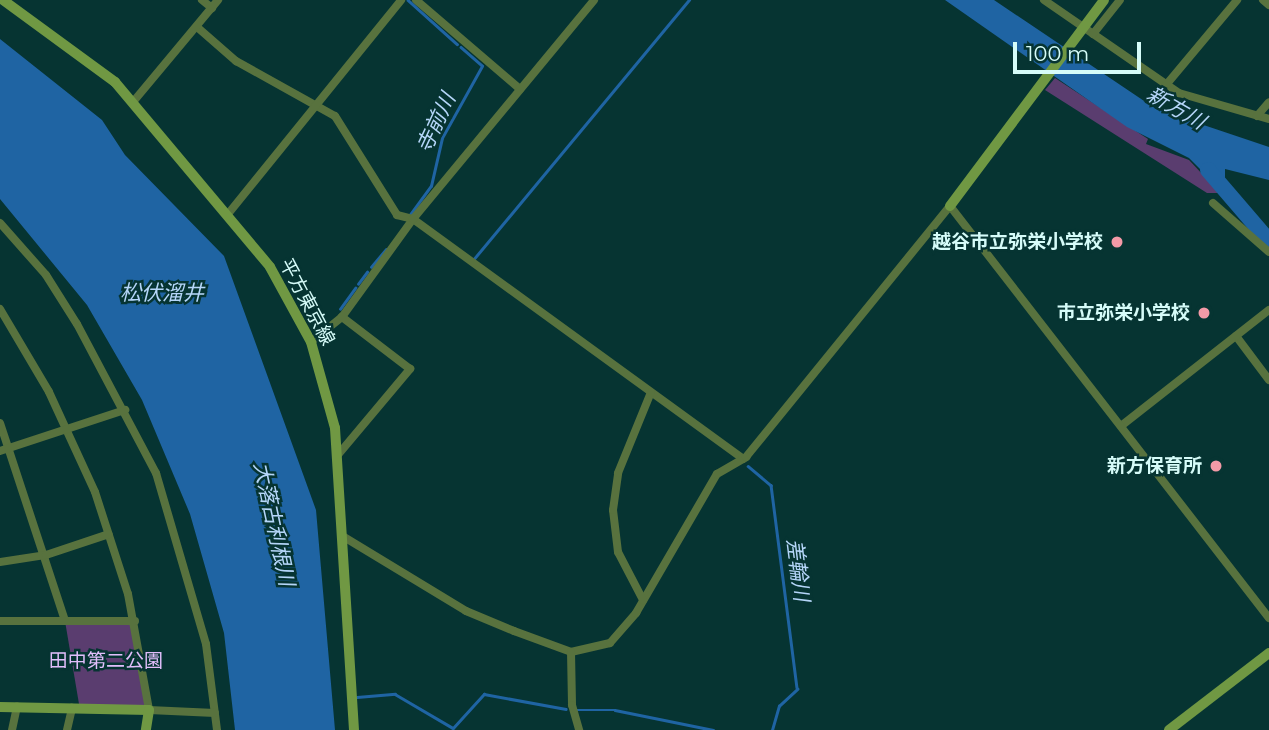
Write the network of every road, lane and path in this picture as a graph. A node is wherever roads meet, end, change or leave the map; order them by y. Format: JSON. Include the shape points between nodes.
{"nodes":[{"id":1,"x":3,"y":0,"type":"edge"},
{"id":2,"x":202,"y":0,"type":"edge"},
{"id":3,"x":218,"y":0,"type":"edge"},
{"id":4,"x":401,"y":0,"type":"edge"},
{"id":5,"x":416,"y":0,"type":"edge"},
{"id":6,"x":594,"y":0,"type":"edge"},
{"id":7,"x":1044,"y":0,"type":"edge"},
{"id":8,"x":1104,"y":0,"type":"edge"},
{"id":9,"x":1120,"y":0,"type":"edge"},
{"id":10,"x":1237,"y":0,"type":"edge"},
{"id":11,"x":1263,"y":0,"type":"edge"},
{"id":12,"x":1269,"y":5,"type":"edge"},
{"id":13,"x":212,"y":8,"type":"junction"},
{"id":14,"x":197,"y":27,"type":"junction"},
{"id":15,"x":1093,"y":34,"type":"junction"},
{"id":16,"x":1166,"y":85,"type":"junction"},
{"id":17,"x":520,"y":89,"type":"junction"},
{"id":18,"x":133,"y":102,"type":"junction"},
{"id":19,"x":1269,"y":102,"type":"edge"},
{"id":20,"x":319,"y":104,"type":"junction"},
{"id":21,"x":1257,"y":116,"type":"junction"},
{"id":22,"x":1269,"y":119,"type":"edge"},
{"id":23,"x":1213,"y":203,"type":"dead end"},
{"id":24,"x":950,"y":206,"type":"junction"},
{"id":25,"x":228,"y":214,"type":"junction"},
{"id":26,"x":413,"y":219,"type":"junction"},
{"id":27,"x":0,"y":223,"type":"edge"},
{"id":28,"x":1269,"y":252,"type":"edge"},
{"id":29,"x":0,"y":309,"type":"edge"},
{"id":30,"x":1269,"y":310,"type":"edge"},
{"id":31,"x":342,"y":317,"type":"junction"},
{"id":32,"x":1236,"y":336,"type":"junction"},
{"id":33,"x":311,"y":342,"type":"junction"},
{"id":34,"x":1269,"y":380,"type":"edge"},
{"id":35,"x":651,"y":392,"type":"junction"},
{"id":36,"x":125,"y":410,"type":"junction"},
{"id":37,"x":0,"y":423,"type":"edge"},
{"id":38,"x":1121,"y":426,"type":"junction"},
{"id":39,"x":66,"y":432,"type":"junction"},
{"id":40,"x":0,"y":451,"type":"edge"},
{"id":41,"x":12,"y":451,"type":"junction"},
{"id":42,"x":337,"y":456,"type":"junction"},
{"id":43,"x":743,"y":459,"type":"junction"},
{"id":44,"x":109,"y":534,"type":"junction"},
{"id":45,"x":344,"y":537,"type":"junction"},
{"id":46,"x":46,"y":555,"type":"junction"},
{"id":47,"x":0,"y":562,"type":"edge"},
{"id":48,"x":643,"y":600,"type":"junction"},
{"id":49,"x":1269,"y":618,"type":"edge"},
{"id":50,"x":0,"y":621,"type":"edge"},
{"id":51,"x":65,"y":621,"type":"junction"},
{"id":52,"x":135,"y":621,"type":"junction"},
{"id":53,"x":571,"y":652,"type":"junction"},
{"id":54,"x":1269,"y":653,"type":"edge"},
{"id":55,"x":0,"y":706,"type":"edge"},
{"id":56,"x":16,"y":707,"type":"junction"},
{"id":57,"x":72,"y":708,"type":"junction"},
{"id":58,"x":149,"y":710,"type":"junction"},
{"id":59,"x":215,"y":713,"type":"junction"},
{"id":60,"x":12,"y":730,"type":"edge"},
{"id":61,"x":67,"y":730,"type":"edge"},
{"id":62,"x":146,"y":730,"type":"edge"},
{"id":63,"x":217,"y":730,"type":"edge"},
{"id":64,"x":354,"y":730,"type":"edge"},
{"id":65,"x":579,"y":730,"type":"edge"},
{"id":66,"x":1171,"y":730,"type":"edge"}],
"edges":[{"from":1,"to":18,"type":"main road","name":"平方東京線","via":[[89,57]]},
{"from":2,"to":13,"type":"street"},
{"from":3,"to":13,"type":"street"},
{"from":4,"to":20,"type":"street"},
{"from":5,"to":17,"type":"street"},
{"from":6,"to":17,"type":"street"},
{"from":7,"to":15,"type":"street"},
{"from":8,"to":24,"type":"main road"},
{"from":9,"to":15,"type":"street"},
{"from":10,"to":16,"type":"street"},
{"from":11,"to":12,"type":"street"},
{"from":13,"to":14,"type":"street"},
{"from":14,"to":18,"type":"street"},
{"from":14,"to":20,"type":"street","via":[[236,61]]},
{"from":15,"to":16,"type":"street"},
{"from":16,"to":21,"type":"street","via":[[1197,102]]},
{"from":17,"to":26,"type":"street"},
{"from":18,"to":25,"type":"main road","name":"平方東京線"},
{"from":19,"to":21,"type":"street"},
{"from":20,"to":25,"type":"street"},
{"from":20,"to":26,"type":"street","via":[[334,117],[397,215]]},
{"from":21,"to":22,"type":"street"},
{"from":23,"to":28,"type":"street"},
{"from":24,"to":38,"type":"street"},
{"from":24,"to":43,"type":"street"},
{"from":25,"to":33,"type":"main road","name":"平方東京線","via":[[282,284]]},
{"from":26,"to":31,"type":"street"},
{"from":26,"to":35,"type":"street"},
{"from":27,"to":36,"type":"street","via":[[46,275]]},
{"from":29,"to":39,"type":"street"},
{"from":30,"to":32,"type":"street"},
{"from":31,"to":33,"type":"street"},
{"from":31,"to":42,"type":"street","via":[[410,369]]},
{"from":32,"to":34,"type":"street"},
{"from":32,"to":38,"type":"street"},
{"from":33,"to":42,"type":"main road","name":"平方東京線","via":[[329,397]]},
{"from":35,"to":43,"type":"street"},
{"from":35,"to":48,"type":"street","via":[[618,473],[613,510],[618,552]]},
{"from":36,"to":39,"type":"street"},
{"from":36,"to":59,"type":"street","via":[[183,553]]},
{"from":37,"to":41,"type":"street"},
{"from":38,"to":49,"type":"street"},
{"from":39,"to":41,"type":"street"},
{"from":39,"to":44,"type":"street"},
{"from":40,"to":41,"type":"street"},
{"from":41,"to":46,"type":"street"},
{"from":42,"to":45,"type":"main road","name":"平方東京線"},
{"from":43,"to":48,"type":"street","via":[[717,474]]},
{"from":44,"to":46,"type":"street"},
{"from":44,"to":52,"type":"street"},
{"from":45,"to":53,"type":"street","via":[[466,611]]},
{"from":45,"to":64,"type":"main road","name":"平方東京線"},
{"from":46,"to":47,"type":"street"},
{"from":46,"to":51,"type":"street"},
{"from":48,"to":53,"type":"street","via":[[610,643]]},
{"from":50,"to":51,"type":"street"},
{"from":51,"to":52,"type":"street"},
{"from":52,"to":58,"type":"street"},
{"from":53,"to":65,"type":"street","via":[[572,705]]},
{"from":54,"to":66,"type":"main road"},
{"from":55,"to":56,"type":"main road"},
{"from":56,"to":57,"type":"main road"},
{"from":56,"to":60,"type":"street"},
{"from":57,"to":58,"type":"main road"},
{"from":57,"to":61,"type":"street"},
{"from":58,"to":59,"type":"street"},
{"from":58,"to":62,"type":"main road"},
{"from":59,"to":63,"type":"street"}]}
